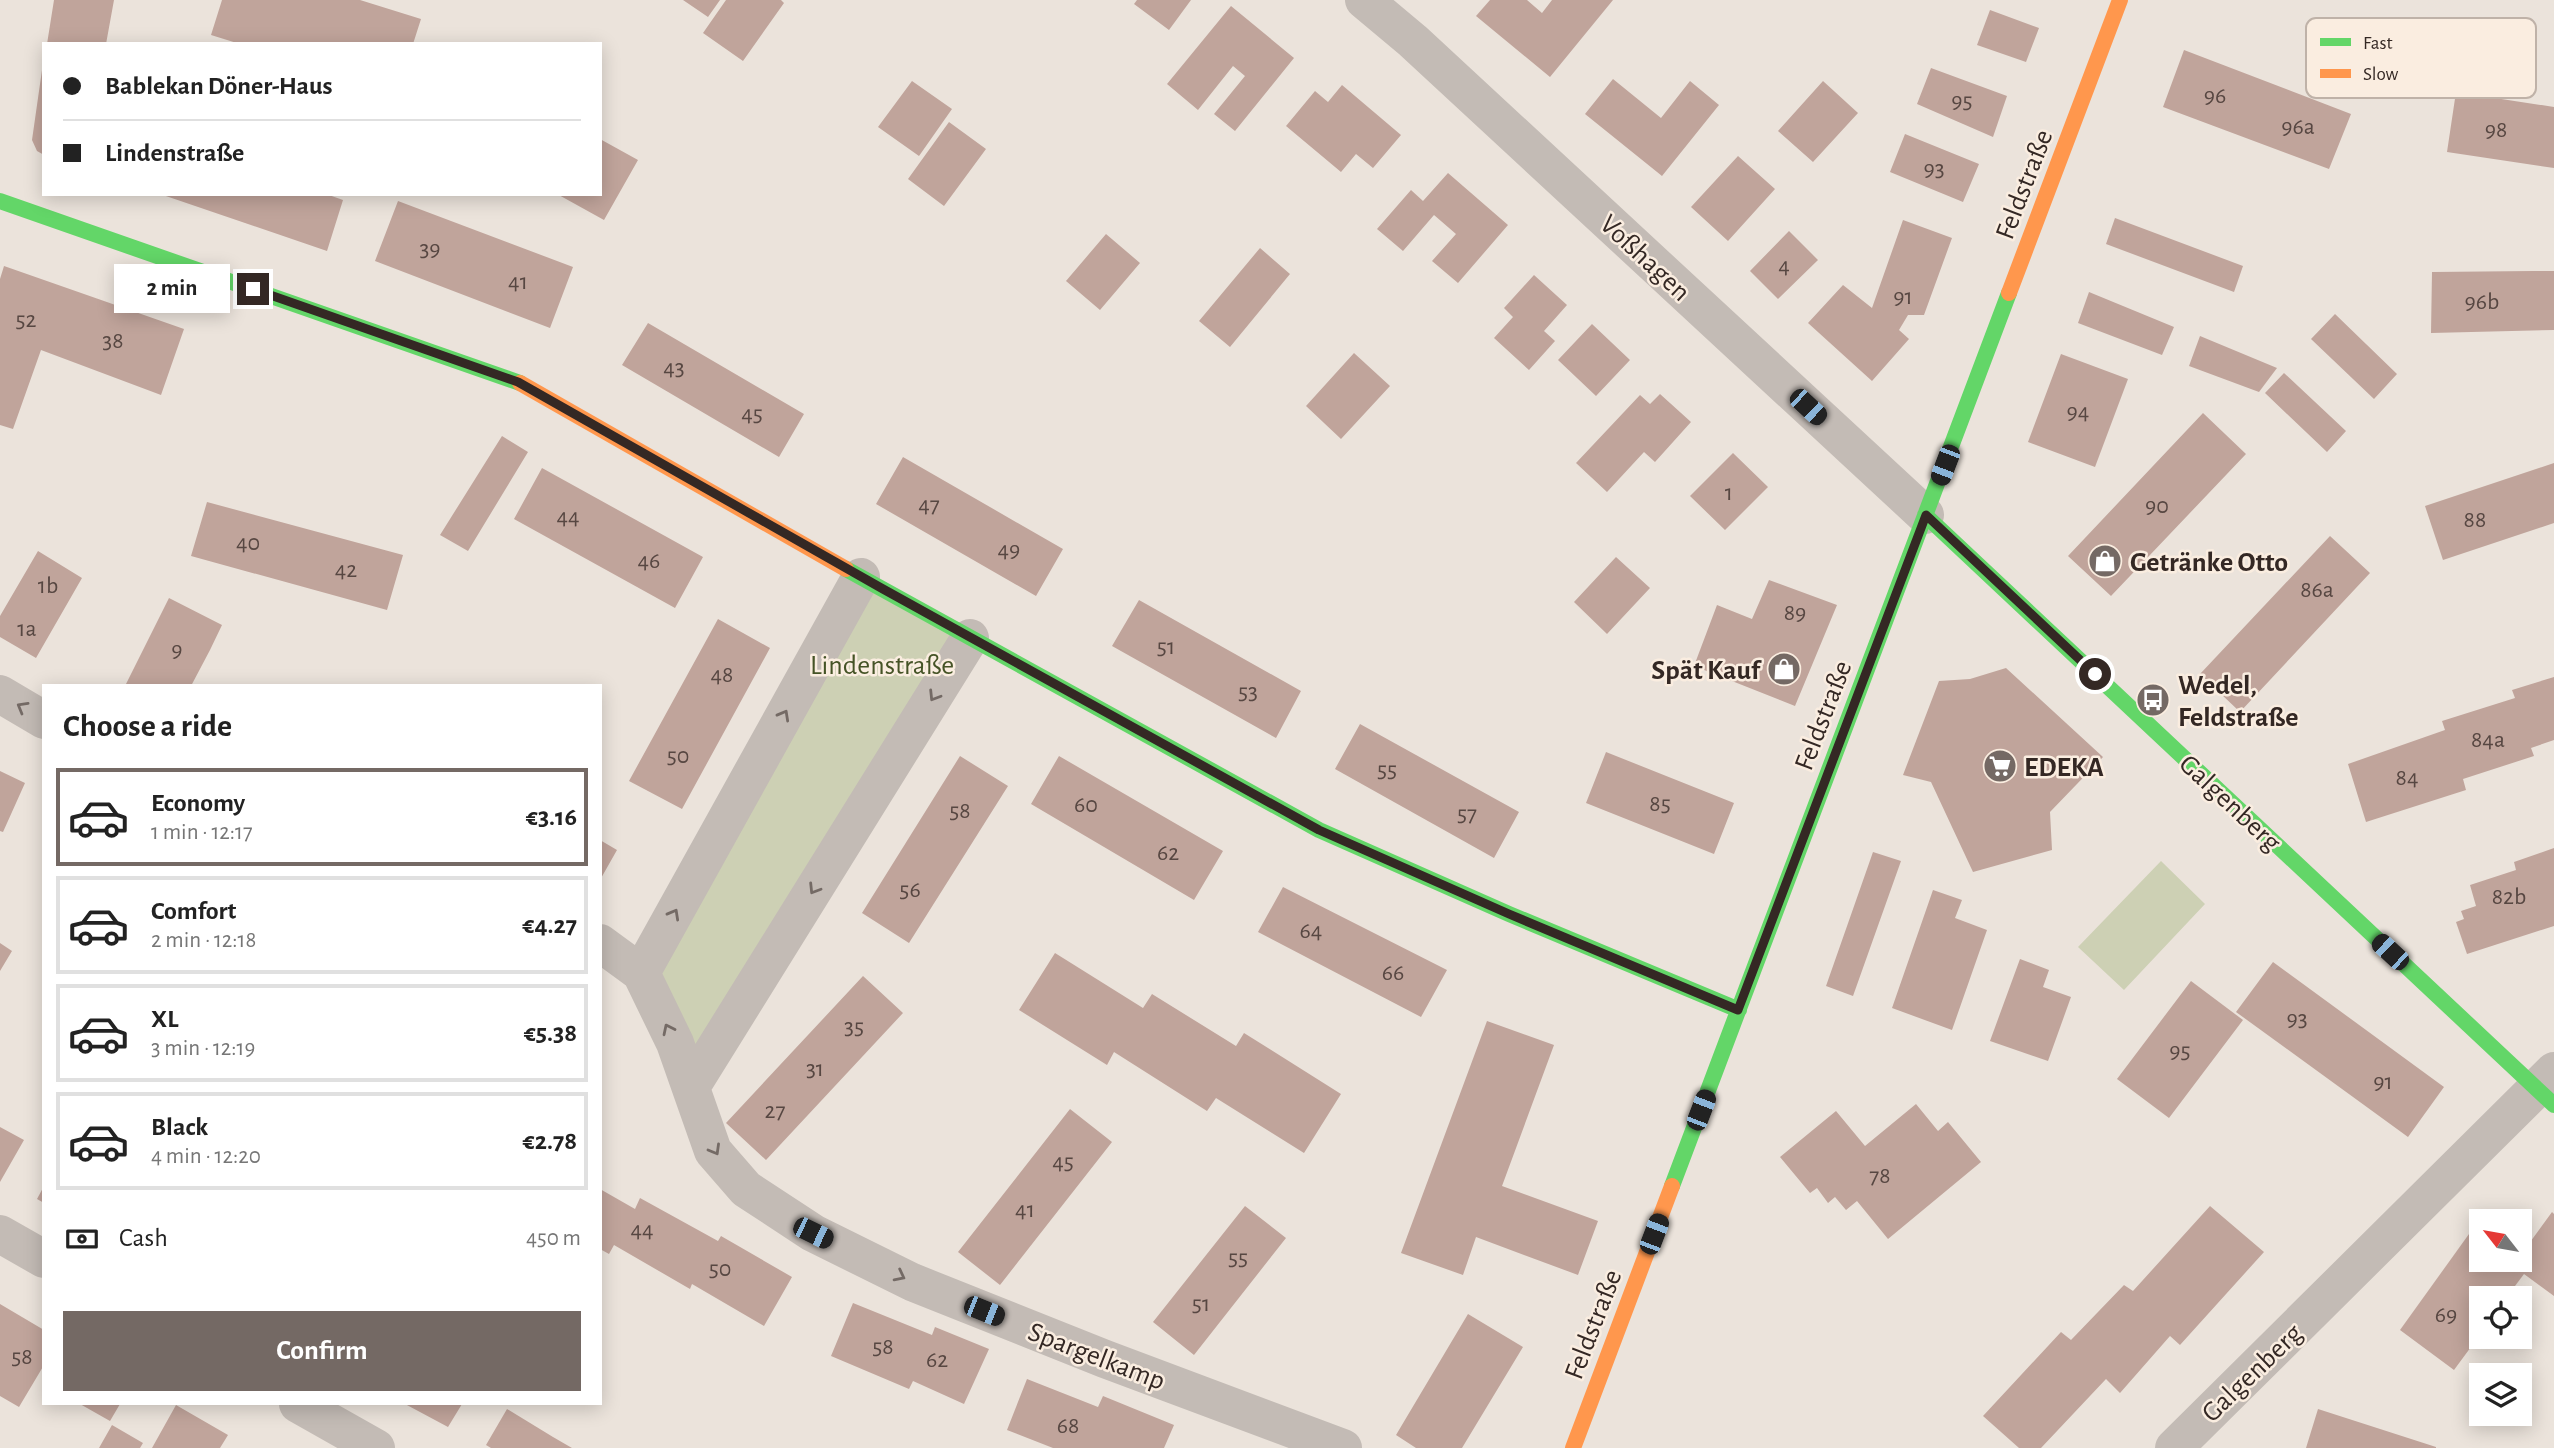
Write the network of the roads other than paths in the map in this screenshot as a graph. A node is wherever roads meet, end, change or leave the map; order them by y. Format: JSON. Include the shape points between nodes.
{"nodes":[{"id":1,"x":1364,"y":0,"type":"edge"},
{"id":2,"x":2120,"y":0,"type":"edge"},
{"id":3,"x":0,"y":201,"type":"edge"},
{"id":4,"x":1926,"y":515,"type":"junction"},
{"id":5,"x":861,"y":577,"type":"junction"},
{"id":6,"x":970,"y":638,"type":"junction"},
{"id":7,"x":0,"y":694,"type":"edge"},
{"id":8,"x":42,"y":719,"type":"edge"},
{"id":9,"x":602,"y":945,"type":"edge"},
{"id":10,"x":641,"y":974,"type":"junction"},
{"id":11,"x":1738,"y":1010,"type":"junction"},
{"id":12,"x":691,"y":1087,"type":"junction"},
{"id":13,"x":2548,"y":1088,"type":"edge"},
{"id":14,"x":0,"y":1234,"type":"edge"},
{"id":15,"x":42,"y":1258,"type":"edge"},
{"id":16,"x":300,"y":1405,"type":"edge"},
{"id":17,"x":376,"y":1448,"type":"edge"},
{"id":18,"x":1343,"y":1448,"type":"edge"},
{"id":19,"x":1573,"y":1448,"type":"edge"},
{"id":20,"x":2174,"y":1448,"type":"edge"}],
"edges":[{"from":1,"to":4,"type":"street","name":"Voßhagen"},
{"from":2,"to":4,"type":"street","name":"Feldstraße"},
{"from":3,"to":5,"type":"street","via":[[518,382]]},
{"from":4,"to":11,"type":"street","name":"Feldstraße"},
{"from":4,"to":13,"type":"street","name":"Galgenberg"},
{"from":5,"to":6,"type":"street"},
{"from":10,"to":5,"type":"street","one_way":true},
{"from":6,"to":11,"type":"street","via":[[1319,830]]},
{"from":6,"to":12,"type":"street","one_way":true},
{"from":8,"to":7,"type":"street","one_way":true},
{"from":9,"to":10,"type":"street","name":"Spargelkamp"},
{"from":12,"to":10,"type":"street","name":"Spargelkamp","one_way":true},
{"from":11,"to":19,"type":"street","name":"Feldstraße"},
{"from":12,"to":18,"type":"street","name":"Spargelkamp","one_way":true,"via":[[713,1151],[747,1189],[813,1233],[912,1282]]},
{"from":13,"to":20,"type":"street","name":"Galgenberg"},
{"from":14,"to":15,"type":"street"},
{"from":16,"to":17,"type":"street"}]}
